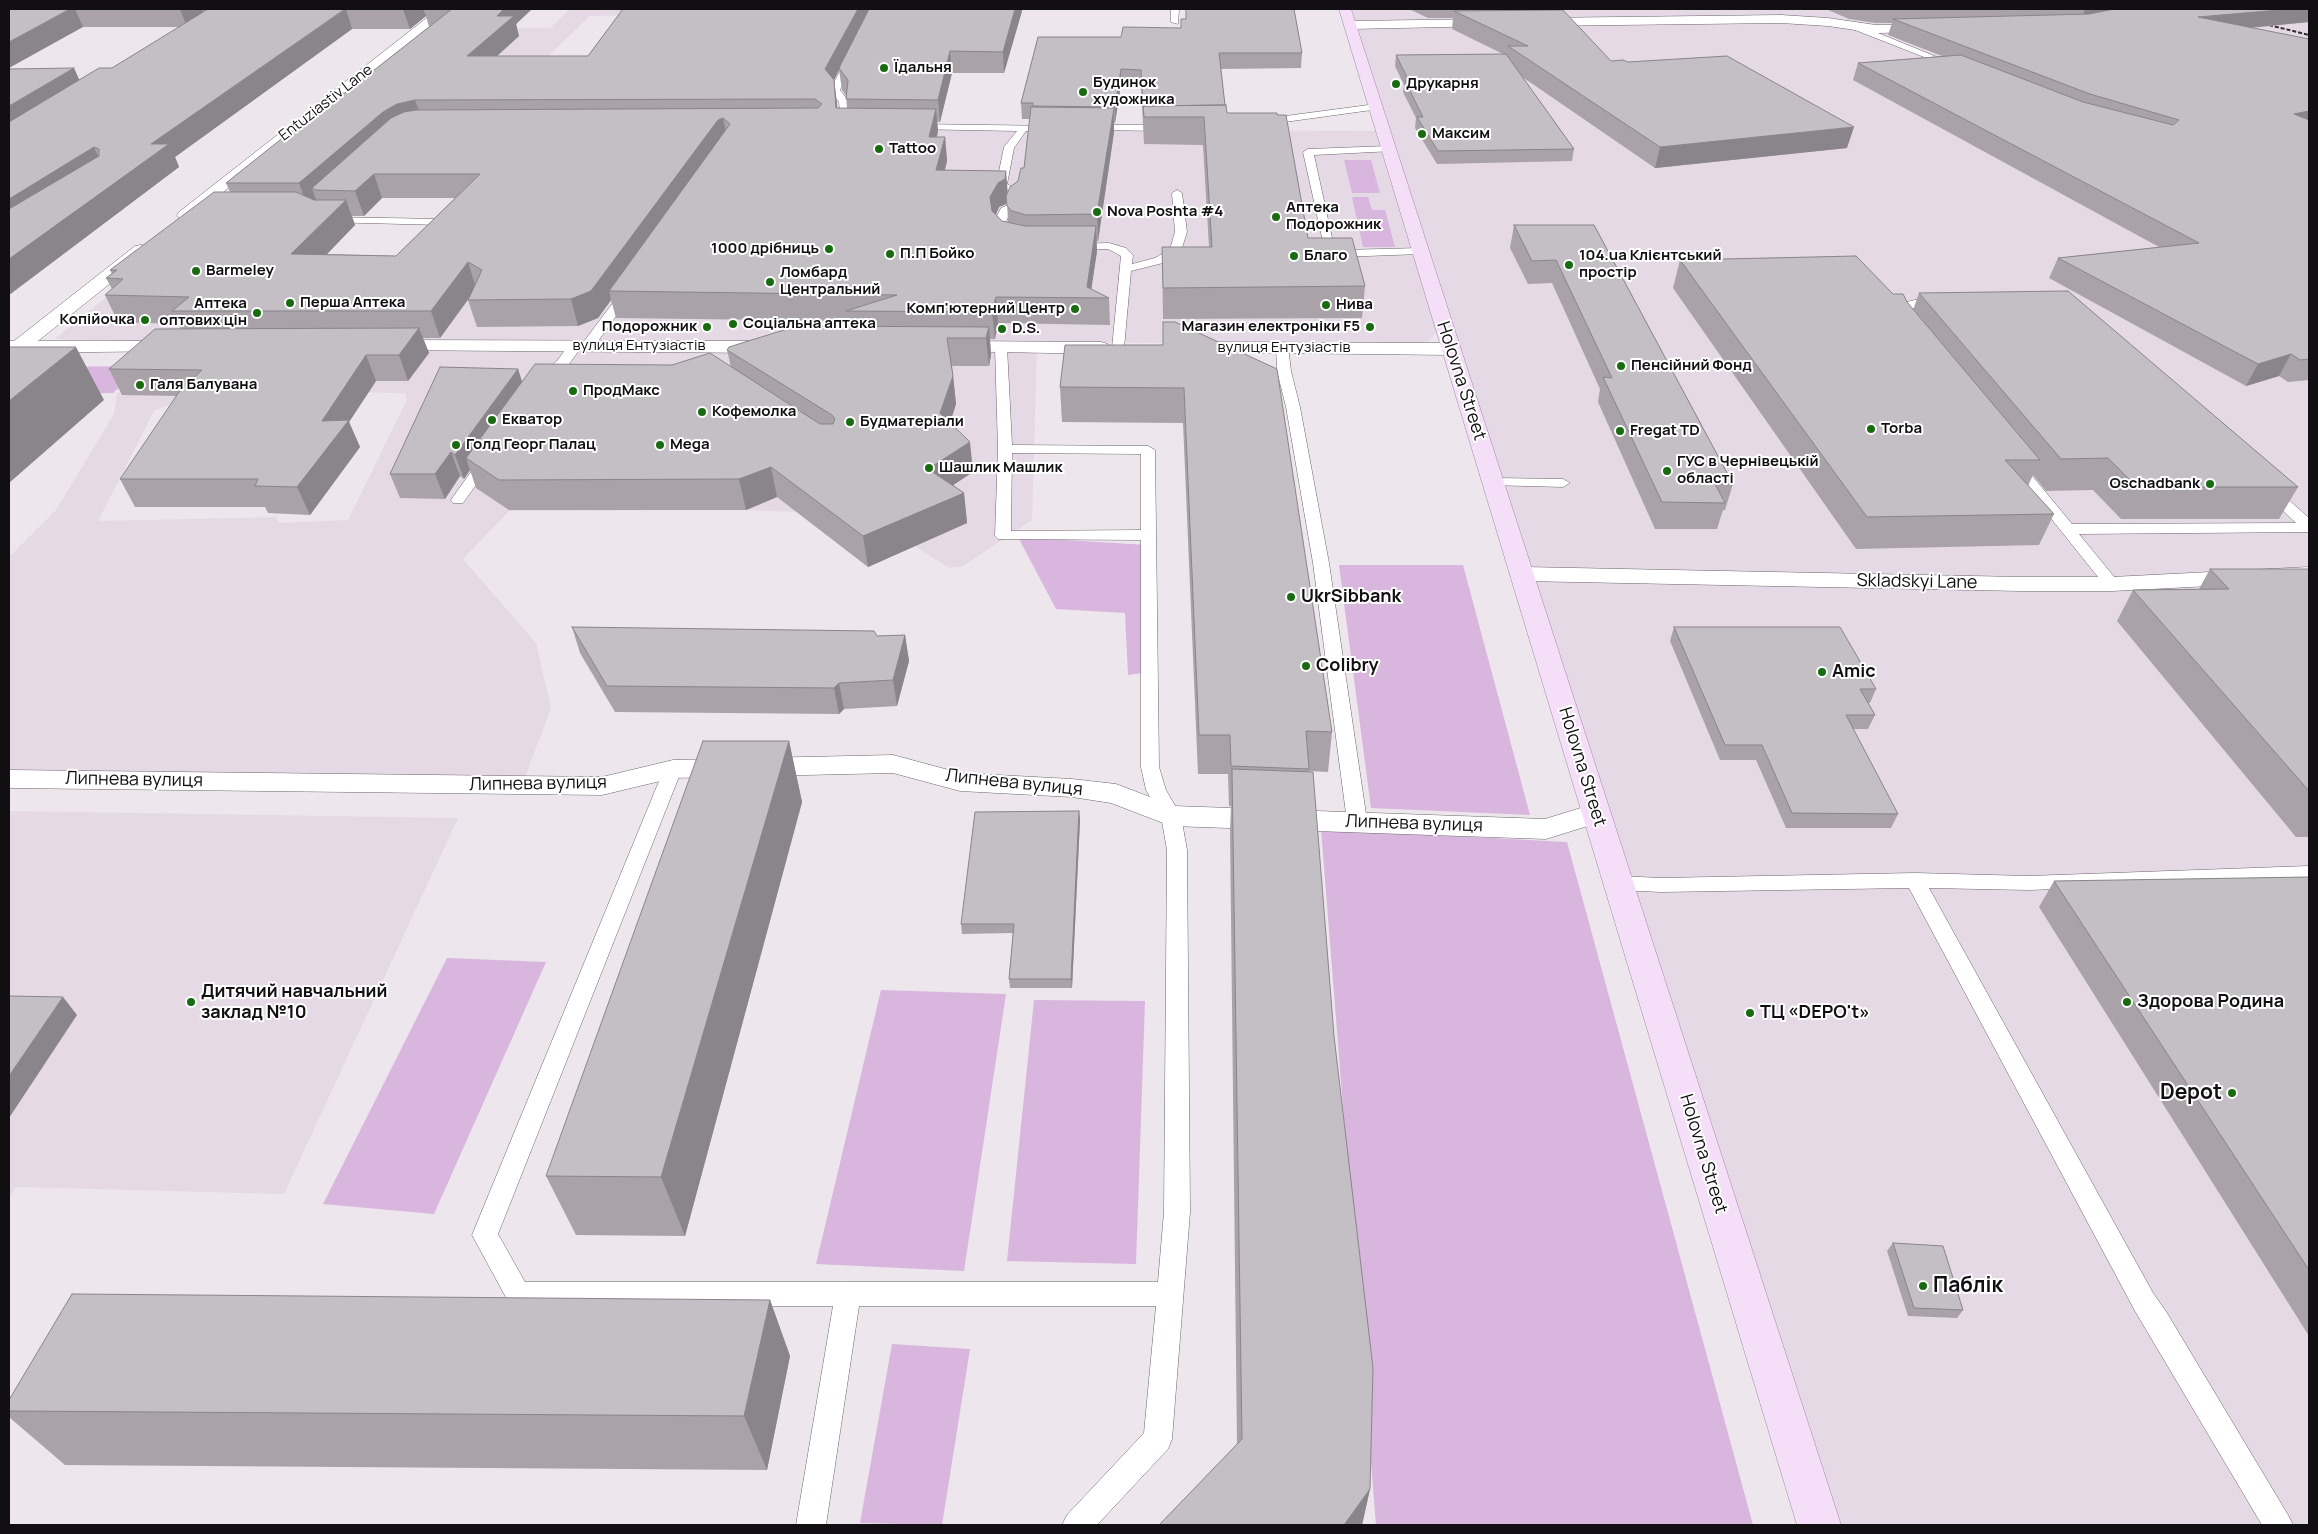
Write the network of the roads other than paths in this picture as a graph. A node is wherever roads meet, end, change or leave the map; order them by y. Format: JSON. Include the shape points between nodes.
{"nodes":[{"id":1,"x":445,"y":9,"type":"edge"},
{"id":2,"x":1175,"y":9,"type":"edge"},
{"id":3,"x":1348,"y":17,"type":"edge"},
{"id":4,"x":1175,"y":22,"type":"dead end"},
{"id":5,"x":1522,"y":22,"type":"edge"},
{"id":6,"x":1502,"y":23,"type":"edge"},
{"id":7,"x":1853,"y":26,"type":"junction"},
{"id":8,"x":1939,"y":28,"type":"edge"},
{"id":9,"x":855,"y":50,"type":"edge"},
{"id":10,"x":1962,"y":69,"type":"edge"},
{"id":11,"x":1376,"y":107,"type":"junction"},
{"id":12,"x":1254,"y":123,"type":"edge"},
{"id":13,"x":862,"y":127,"type":"edge"},
{"id":14,"x":902,"y":127,"type":"edge"},
{"id":15,"x":1022,"y":128,"type":"junction"},
{"id":16,"x":1061,"y":128,"type":"edge"},
{"id":17,"x":1080,"y":128,"type":"edge"},
{"id":18,"x":1176,"y":128,"type":"edge"},
{"id":19,"x":1389,"y":149,"type":"junction"},
{"id":20,"x":1177,"y":193,"type":"dead end"},
{"id":21,"x":189,"y":212,"type":"junction"},
{"id":22,"x":207,"y":212,"type":"edge"},
{"id":23,"x":319,"y":218,"type":"edge"},
{"id":24,"x":442,"y":222,"type":"edge"},
{"id":25,"x":174,"y":224,"type":"edge"},
{"id":26,"x":151,"y":242,"type":"edge"},
{"id":27,"x":1018,"y":245,"type":"edge"},
{"id":28,"x":1064,"y":247,"type":"edge"},
{"id":29,"x":1421,"y":251,"type":"junction"},
{"id":30,"x":1126,"y":269,"type":"junction"},
{"id":31,"x":634,"y":283,"type":"edge"},
{"id":32,"x":1956,"y":298,"type":"edge"},
{"id":33,"x":1911,"y":337,"type":"edge"},
{"id":34,"x":582,"y":345,"type":"junction"},
{"id":35,"x":370,"y":346,"type":"edge"},
{"id":36,"x":184,"y":347,"type":"edge"},
{"id":37,"x":788,"y":347,"type":"edge"},
{"id":38,"x":933,"y":347,"type":"edge"},
{"id":39,"x":1001,"y":347,"type":"junction"},
{"id":40,"x":1282,"y":347,"type":"junction"},
{"id":41,"x":1118,"y":348,"type":"junction"},
{"id":42,"x":1137,"y":348,"type":"edge"},
{"id":43,"x":1176,"y":348,"type":"edge"},
{"id":44,"x":12,"y":349,"type":"edge"},
{"id":45,"x":1450,"y":349,"type":"junction"},
{"id":46,"x":537,"y":388,"type":"edge"},
{"id":47,"x":498,"y":444,"type":"edge"},
{"id":48,"x":1005,"y":449,"type":"junction"},
{"id":49,"x":2006,"y":452,"type":"edge"},
{"id":50,"x":2255,"y":478,"type":"edge"},
{"id":51,"x":1494,"y":482,"type":"junction"},
{"id":52,"x":1563,"y":483,"type":"dead end"},
{"id":53,"x":458,"y":500,"type":"dead end"},
{"id":54,"x":2309,"y":526,"type":"edge"},
{"id":55,"x":2069,"y":529,"type":"junction"},
{"id":56,"x":1150,"y":535,"type":"junction"},
{"id":57,"x":1524,"y":574,"type":"junction"},
{"id":58,"x":2309,"y":574,"type":"edge"},
{"id":59,"x":2112,"y":584,"type":"junction"},
{"id":60,"x":673,"y":769,"type":"junction"},
{"id":61,"x":9,"y":779,"type":"edge"},
{"id":62,"x":1597,"y":813,"type":"junction"},
{"id":63,"x":1171,"y":816,"type":"junction"},
{"id":64,"x":1357,"y":821,"type":"junction"},
{"id":65,"x":2309,"y":873,"type":"edge"},
{"id":66,"x":1915,"y":880,"type":"junction"},
{"id":67,"x":1619,"y":883,"type":"junction"},
{"id":68,"x":848,"y":1294,"type":"junction"},
{"id":69,"x":1170,"y":1294,"type":"junction"},
{"id":70,"x":811,"y":1525,"type":"edge"},
{"id":71,"x":1077,"y":1525,"type":"edge"},
{"id":72,"x":1819,"y":1525,"type":"edge"},
{"id":73,"x":2278,"y":1525,"type":"edge"}],
"edges":[{"from":1,"to":21,"type":"street","name":"Entuziastiv Lane"},
{"from":2,"to":4,"type":"lane"},
{"from":3,"to":6,"type":"street"},
{"from":3,"to":11,"type":"main road","name":"Holovna Street"},
{"from":5,"to":7,"type":"street","via":[[1781,18]]},
{"from":7,"to":8,"type":"street"},
{"from":7,"to":10,"type":"lane"},
{"from":9,"to":13,"type":"lane","via":[[835,90],[844,102],[842,127]]},
{"from":11,"to":12,"type":"lane"},
{"from":11,"to":19,"type":"main road","name":"Holovna Street"},
{"from":14,"to":15,"type":"lane"},
{"from":15,"to":16,"type":"lane"},
{"from":15,"to":27,"type":"lane","via":[[1021,134],[1009,147],[1001,186],[1016,192],[1013,207],[1004,210],[1000,222],[1001,235],[1009,244]]},
{"from":17,"to":18,"type":"lane"},
{"from":19,"to":29,"type":"main road","name":"Holovna Street"},
{"from":19,"to":29,"type":"lane","via":[[1308,152],[1329,249],[1339,254]]},
{"from":20,"to":30,"type":"lane","via":[[1180,232],[1175,251],[1159,261]]},
{"from":21,"to":22,"type":"lane"},
{"from":21,"to":25,"type":"street","name":"Entuziastiv Lane"},
{"from":23,"to":24,"type":"lane"},
{"from":26,"to":44,"type":"street"},
{"from":28,"to":30,"type":"lane","via":[[1109,246],[1122,250],[1127,255]]},
{"from":29,"to":45,"type":"main road","name":"Holovna Street"},
{"from":30,"to":41,"type":"lane"},
{"from":31,"to":34,"type":"lane"},
{"from":32,"to":33,"type":"lane","via":[[1938,298],[1906,306],[1899,318]]},
{"from":34,"to":35,"type":"street","name":"вулиця Ентузіастів"},
{"from":34,"to":37,"type":"street","name":"вулиця Ентузіастів","via":[[736,355]]},
{"from":34,"to":46,"type":"lane"},
{"from":36,"to":44,"type":"street"},
{"from":38,"to":39,"type":"street"},
{"from":39,"to":41,"type":"street"},
{"from":39,"to":48,"type":"lane"},
{"from":40,"to":43,"type":"street","name":"вулиця Ентузіастів"},
{"from":40,"to":45,"type":"street","name":"вулиця Ентузіастів"},
{"from":40,"to":64,"type":"lane","via":[[1321,563]]},
{"from":41,"to":42,"type":"street"},
{"from":45,"to":51,"type":"main road","name":"Holovna Street"},
{"from":47,"to":53,"type":"lane"},
{"from":48,"to":56,"type":"lane","via":[[1148,450]]},
{"from":48,"to":56,"type":"lane","via":[[1004,536]]},
{"from":49,"to":55,"type":"lane"},
{"from":50,"to":54,"type":"lane"},
{"from":51,"to":52,"type":"lane"},
{"from":51,"to":57,"type":"main road","name":"Holovna Street"},
{"from":54,"to":55,"type":"lane"},
{"from":55,"to":59,"type":"lane"},
{"from":56,"to":63,"type":"lane","via":[[1147,545],[1150,767],[1156,790]]},
{"from":57,"to":59,"type":"street","name":"Skladskyi Lane"},
{"from":57,"to":62,"type":"main road","name":"Holovna Street"},
{"from":58,"to":59,"type":"street","name":"Skladskyi Lane"},
{"from":60,"to":61,"type":"street","name":"Липнева вулиця","via":[[602,786]]},
{"from":60,"to":63,"type":"street","name":"Липнева вулиця","via":[[893,764],[960,782],[1116,794]]},
{"from":60,"to":68,"type":"lane","via":[[485,1235],[518,1294]]},
{"from":62,"to":64,"type":"street","name":"Липнева вулиця","via":[[1546,828]]},
{"from":62,"to":67,"type":"main road","name":"Holovna Street"},
{"from":63,"to":64,"type":"street","name":"Липнева вулиця"},
{"from":63,"to":69,"type":"lane","via":[[1177,850],[1177,1192]]},
{"from":65,"to":66,"type":"lane","via":[[2029,883]]},
{"from":66,"to":67,"type":"lane"},
{"from":66,"to":73,"type":"lane","via":[[2144,1302]]},
{"from":67,"to":72,"type":"main road","name":"Holovna Street"},
{"from":68,"to":69,"type":"lane"},
{"from":68,"to":70,"type":"lane"},
{"from":69,"to":71,"type":"lane","via":[[1158,1438]]}]}
